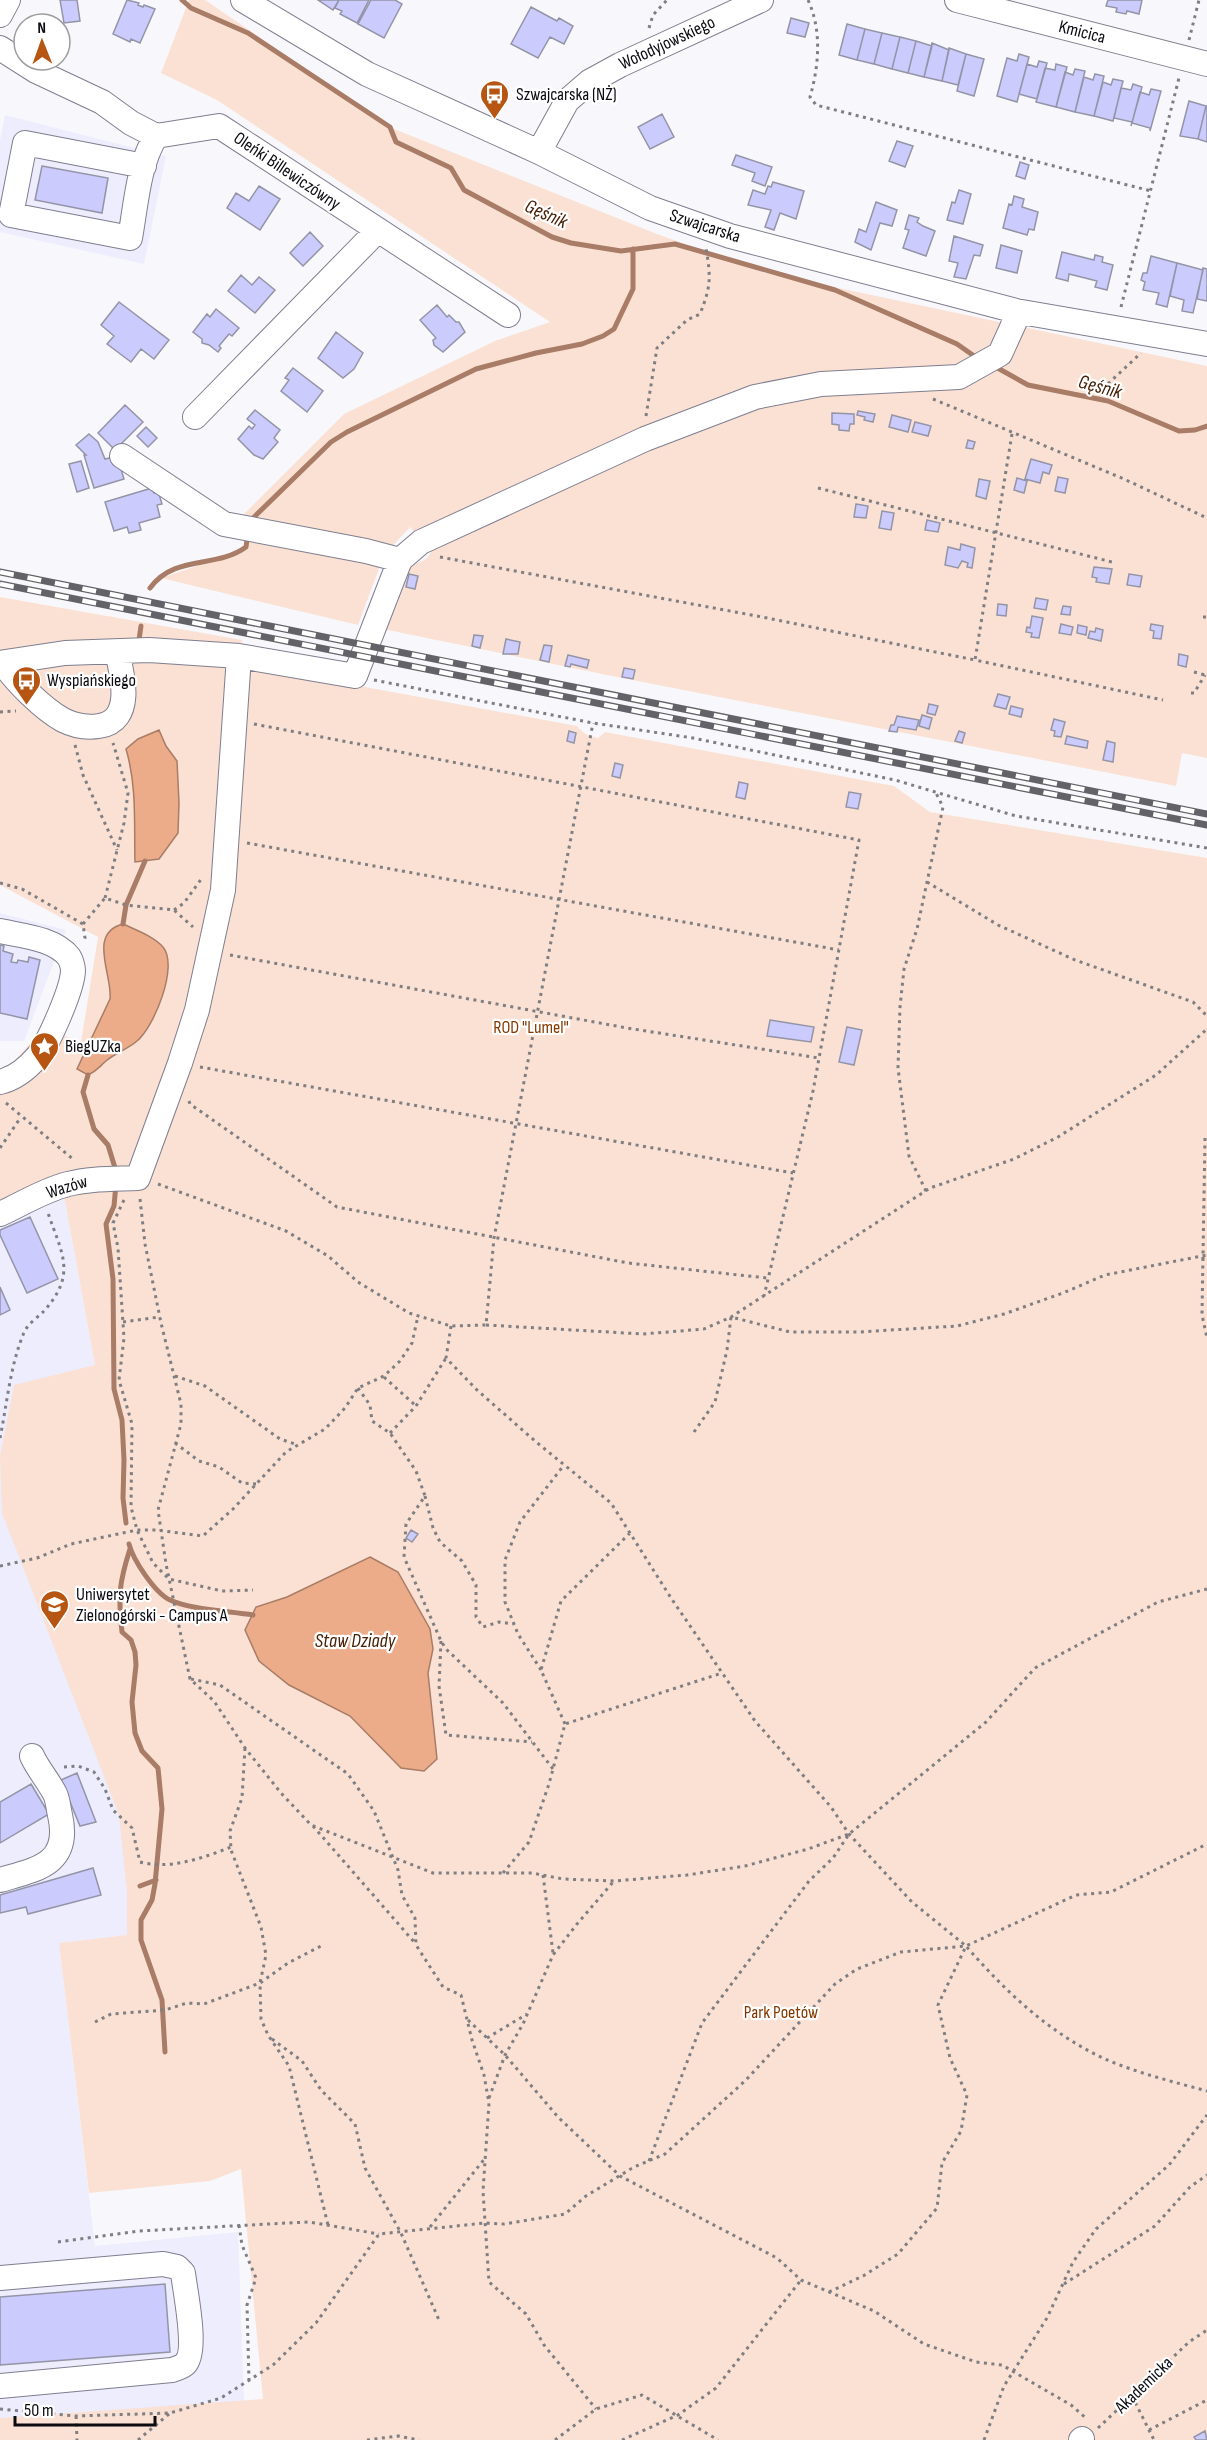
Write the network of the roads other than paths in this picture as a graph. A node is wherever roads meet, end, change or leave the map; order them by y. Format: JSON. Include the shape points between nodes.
{"nodes":[{"id":1,"x":8,"y":0,"type":"edge"},
{"id":2,"x":243,"y":0,"type":"edge"},
{"id":3,"x":761,"y":0,"type":"edge"},
{"id":4,"x":957,"y":0,"type":"edge"},
{"id":5,"x":0,"y":15,"type":"edge"},
{"id":6,"x":0,"y":48,"type":"edge"},
{"id":7,"x":1194,"y":53,"type":"edge"},
{"id":8,"x":156,"y":136,"type":"junction"},
{"id":9,"x":539,"y":152,"type":"junction"},
{"id":10,"x":144,"y":166,"type":"junction"},
{"id":11,"x":377,"y":231,"type":"junction"},
{"id":12,"x":1016,"y":311,"type":"junction"},
{"id":13,"x":508,"y":315,"type":"dead end"},
{"id":14,"x":1207,"y":344,"type":"edge"},
{"id":15,"x":195,"y":417,"type":"dead end"},
{"id":16,"x":122,"y":456,"type":"dead end"},
{"id":17,"x":405,"y":556,"type":"junction"},
{"id":18,"x":117,"y":652,"type":"junction"},
{"id":19,"x":239,"y":656,"type":"junction"},
{"id":20,"x":1,"y":663,"type":"edge"},
{"id":21,"x":0,"y":931,"type":"edge"},
{"id":22,"x":0,"y":1082,"type":"edge"},
{"id":23,"x":0,"y":1214,"type":"edge"},
{"id":24,"x":35,"y":1763,"type":"road end"},
{"id":25,"x":0,"y":1880,"type":"edge"},
{"id":26,"x":0,"y":2278,"type":"edge"},
{"id":27,"x":0,"y":2386,"type":"edge"}],
"edges":[{"from":1,"to":5,"type":"street"},
{"from":2,"to":9,"type":"street","name":"Szwajcarska","via":[[367,74]]},
{"from":3,"to":9,"type":"street","name":"Wołodyjowskiego","via":[[589,82],[567,101]]},
{"from":4,"to":7,"type":"street","name":"Kmicica"},
{"from":6,"to":8,"type":"street","via":[[36,71],[102,102]]},
{"from":8,"to":10,"type":"street"},
{"from":8,"to":11,"type":"street","name":"Oleńki Billewiczówny","via":[[219,126]]},
{"from":9,"to":12,"type":"street","name":"Szwajcarska","via":[[650,208],[709,229]]},
{"from":10,"to":10,"type":"street","via":[[25,143],[11,215],[130,238]]},
{"from":11,"to":13,"type":"street","name":"Oleńki Billewiczówny"},
{"from":11,"to":15,"type":"street"},
{"from":12,"to":14,"type":"street","name":"Szwajcarska"},
{"from":12,"to":17,"type":"street","via":[[1016,321],[1000,354],[959,377],[821,384],[755,397],[645,439],[421,542]]},
{"from":16,"to":17,"type":"street","via":[[224,524]]},
{"from":17,"to":19,"type":"street","via":[[355,676]]},
{"from":18,"to":19,"type":"street","via":[[149,650]]},
{"from":18,"to":20,"type":"street","via":[[65,653]]},
{"from":18,"to":20,"type":"street","via":[[124,692],[122,707],[108,724],[81,727],[47,709]]},
{"from":19,"to":23,"type":"street","name":"Wazów","via":[[217,949],[180,1063],[132,1183],[101,1178],[68,1184]]},
{"from":21,"to":22,"type":"street","via":[[53,944],[69,957],[73,969],[58,1017],[39,1054],[26,1069]]},
{"from":24,"to":25,"type":"street","via":[[55,1793],[62,1824],[56,1857],[33,1871]]},
{"from":26,"to":27,"type":"street","via":[[163,2264],[177,2267],[183,2273],[190,2325],[190,2354],[185,2364],[172,2370]]}]}
